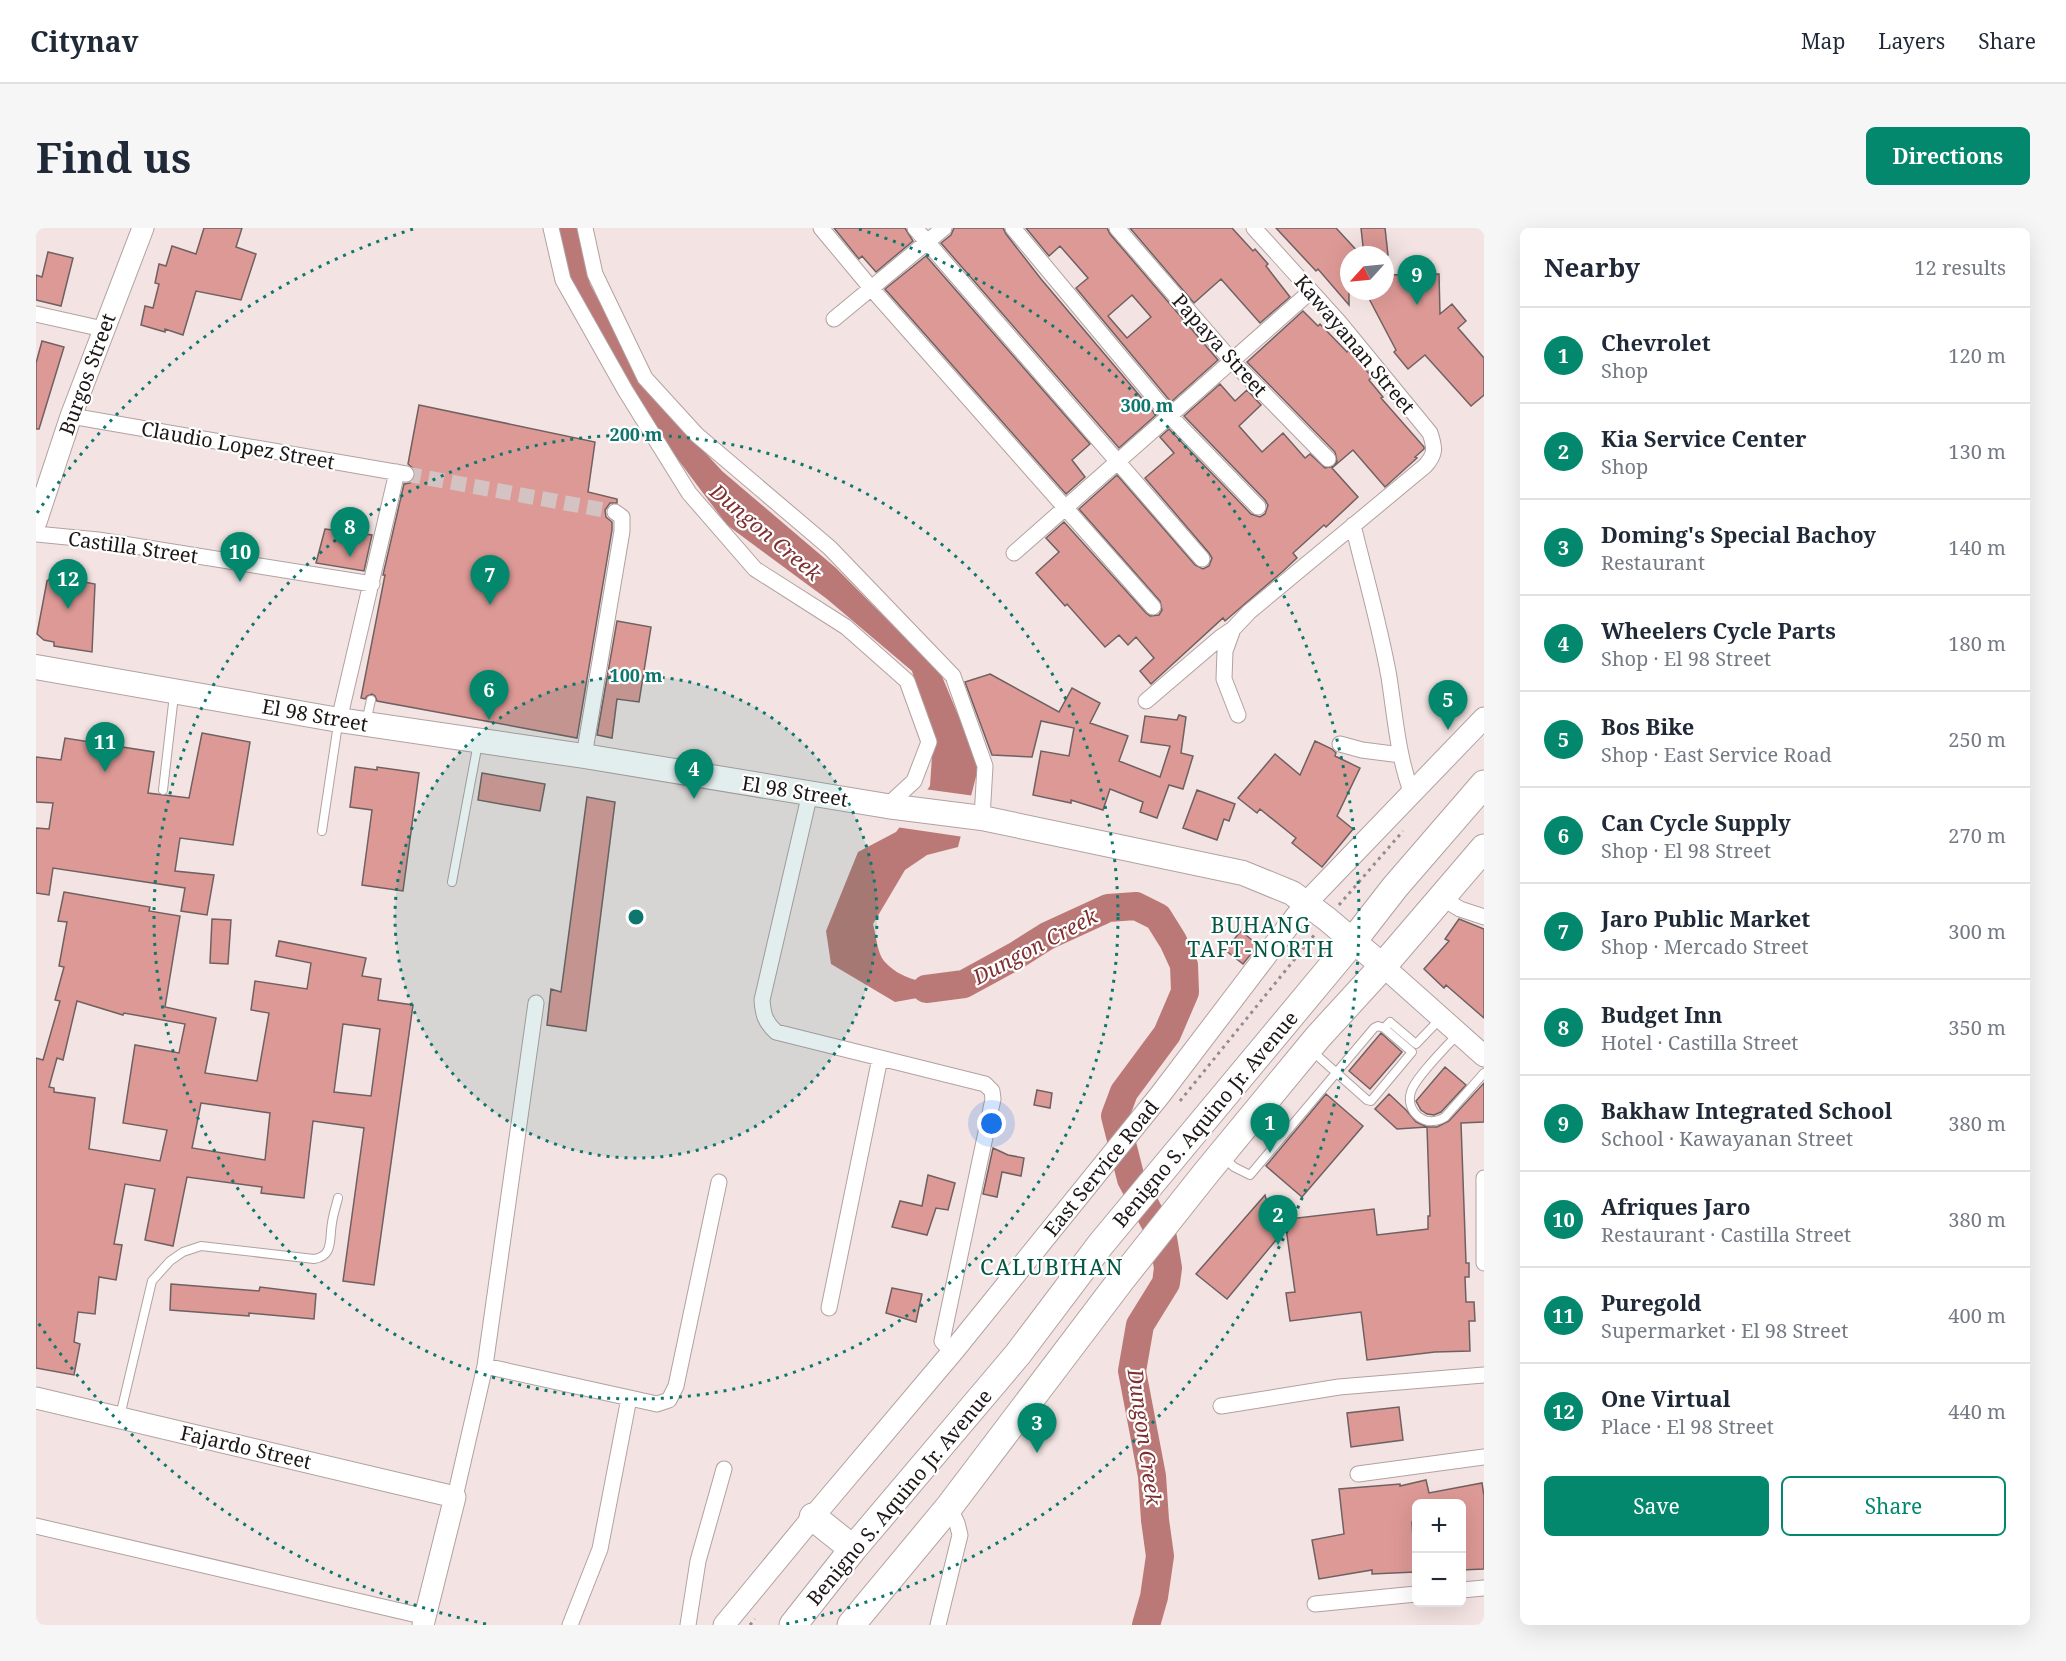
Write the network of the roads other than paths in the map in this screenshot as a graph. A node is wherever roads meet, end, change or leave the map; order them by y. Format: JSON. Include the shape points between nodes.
{"nodes":[{"id":1,"x":143,"y":228,"type":"edge"},
{"id":2,"x":551,"y":228,"type":"edge"},
{"id":3,"x":585,"y":228,"type":"edge"},
{"id":4,"x":821,"y":228,"type":"edge"},
{"id":5,"x":915,"y":228,"type":"edge"},
{"id":6,"x":944,"y":228,"type":"edge"},
{"id":7,"x":1013,"y":228,"type":"edge"},
{"id":8,"x":1117,"y":228,"type":"edge"},
{"id":9,"x":1254,"y":228,"type":"edge"},
{"id":10,"x":927,"y":242,"type":"junction"},
{"id":11,"x":871,"y":288,"type":"junction"},
{"id":12,"x":1311,"y":291,"type":"junction"},
{"id":13,"x":36,"y":314,"type":"edge"},
{"id":14,"x":834,"y":319,"type":"dead end"},
{"id":15,"x":103,"y":329,"type":"junction"},
{"id":16,"x":1232,"y":361,"type":"junction"},
{"id":17,"x":1169,"y":415,"type":"junction"},
{"id":18,"x":71,"y":416,"type":"junction"},
{"id":19,"x":1328,"y":459,"type":"dead end"},
{"id":20,"x":1116,"y":461,"type":"junction"},
{"id":21,"x":1065,"y":507,"type":"junction"},
{"id":22,"x":1258,"y":507,"type":"dead end"},
{"id":23,"x":619,"y":515,"type":"dead end"},
{"id":24,"x":36,"y":522,"type":"edge"},
{"id":25,"x":1353,"y":525,"type":"junction"},
{"id":26,"x":36,"y":534,"type":"edge"},
{"id":27,"x":1014,"y":553,"type":"dead end"},
{"id":28,"x":1202,"y":559,"type":"dead end"},
{"id":29,"x":372,"y":584,"type":"junction"},
{"id":30,"x":1154,"y":607,"type":"dead end"},
{"id":31,"x":1233,"y":629,"type":"junction"},
{"id":32,"x":36,"y":667,"type":"edge"},
{"id":33,"x":175,"y":691,"type":"junction"},
{"id":34,"x":371,"y":700,"type":"dead end"},
{"id":35,"x":1146,"y":701,"type":"dead end"},
{"id":36,"x":1238,"y":715,"type":"dead end"},
{"id":37,"x":1484,"y":718,"type":"edge"},
{"id":38,"x":339,"y":720,"type":"junction"},
{"id":39,"x":366,"y":724,"type":"junction"},
{"id":40,"x":478,"y":742,"type":"junction"},
{"id":41,"x":1340,"y":744,"type":"dead end"},
{"id":42,"x":574,"y":752,"type":"junction"},
{"id":43,"x":1401,"y":755,"type":"junction"},
{"id":44,"x":1484,"y":784,"type":"edge"},
{"id":45,"x":163,"y":790,"type":"dead end"},
{"id":46,"x":810,"y":793,"type":"junction"},
{"id":47,"x":1412,"y":794,"type":"junction"},
{"id":48,"x":887,"y":806,"type":"junction"},
{"id":49,"x":982,"y":818,"type":"junction"},
{"id":50,"x":322,"y":831,"type":"dead end"},
{"id":51,"x":1484,"y":848,"type":"edge"},
{"id":52,"x":452,"y":882,"type":"dead end"},
{"id":53,"x":1440,"y":897,"type":"junction"},
{"id":54,"x":1306,"y":903,"type":"junction"},
{"id":55,"x":1484,"y":917,"type":"edge"},
{"id":56,"x":1353,"y":941,"type":"junction"},
{"id":57,"x":1383,"y":966,"type":"junction"},
{"id":58,"x":536,"y":1003,"type":"dead end"},
{"id":59,"x":1442,"y":1018,"type":"junction"},
{"id":60,"x":1384,"y":1028,"type":"junction"},
{"id":61,"x":1459,"y":1033,"type":"junction"},
{"id":62,"x":1309,"y":1048,"type":"junction"},
{"id":63,"x":1484,"y":1056,"type":"edge"},
{"id":64,"x":879,"y":1058,"type":"junction"},
{"id":65,"x":1337,"y":1073,"type":"junction"},
{"id":66,"x":1484,"y":1073,"type":"edge"},
{"id":67,"x":1214,"y":1164,"type":"junction"},
{"id":68,"x":1484,"y":1179,"type":"edge"},
{"id":69,"x":719,"y":1182,"type":"dead end"},
{"id":70,"x":338,"y":1198,"type":"dead end"},
{"id":71,"x":1484,"y":1263,"type":"edge"},
{"id":72,"x":829,"y":1308,"type":"dead end"},
{"id":73,"x":954,"y":1350,"type":"junction"},
{"id":74,"x":1018,"y":1354,"type":"junction"},
{"id":75,"x":485,"y":1366,"type":"junction"},
{"id":76,"x":1484,"y":1376,"type":"edge"},
{"id":77,"x":1047,"y":1380,"type":"junction"},
{"id":78,"x":36,"y":1398,"type":"edge"},
{"id":79,"x":629,"y":1398,"type":"junction"},
{"id":80,"x":1221,"y":1406,"type":"dead end"},
{"id":81,"x":120,"y":1417,"type":"junction"},
{"id":82,"x":1484,"y":1457,"type":"edge"},
{"id":83,"x":724,"y":1469,"type":"dead end"},
{"id":84,"x":1358,"y":1474,"type":"dead end"},
{"id":85,"x":455,"y":1497,"type":"junction"},
{"id":86,"x":949,"y":1507,"type":"junction"},
{"id":87,"x":813,"y":1517,"type":"junction"},
{"id":88,"x":36,"y":1527,"type":"edge"},
{"id":89,"x":853,"y":1549,"type":"junction"},
{"id":90,"x":1484,"y":1588,"type":"edge"},
{"id":91,"x":1466,"y":1590,"type":"edge"},
{"id":92,"x":1412,"y":1594,"type":"edge"},
{"id":93,"x":1316,"y":1604,"type":"dead end"},
{"id":94,"x":425,"y":1621,"type":"edge"},
{"id":95,"x":570,"y":1625,"type":"edge"},
{"id":96,"x":688,"y":1625,"type":"edge"},
{"id":97,"x":724,"y":1625,"type":"edge"},
{"id":98,"x":793,"y":1625,"type":"edge"},
{"id":99,"x":851,"y":1625,"type":"edge"},
{"id":100,"x":938,"y":1625,"type":"edge"}],
"edges":[{"from":1,"to":15,"type":"street","name":"Burgos Street"},
{"from":2,"to":48,"type":"street","via":[[563,280],[689,493],[755,569],[846,627],[907,681],[929,742],[914,781]]},
{"from":3,"to":49,"type":"street","via":[[595,274],[645,378],[697,435],[830,548],[953,676],[985,766]]},
{"from":4,"to":11,"type":"street"},
{"from":5,"to":10,"type":"street"},
{"from":6,"to":10,"type":"street"},
{"from":7,"to":17,"type":"street"},
{"from":8,"to":16,"type":"street","name":"Papaya Street"},
{"from":9,"to":12,"type":"street","name":"Kawayanan Street"},
{"from":10,"to":11,"type":"street"},
{"from":10,"to":20,"type":"street"},
{"from":11,"to":14,"type":"street"},
{"from":11,"to":21,"type":"street"},
{"from":12,"to":16,"type":"street"},
{"from":12,"to":25,"type":"street","name":"Kawayanan Street","via":[[1431,434],[1435,448],[1434,456],[1425,466]]},
{"from":13,"to":15,"type":"street"},
{"from":15,"to":18,"type":"street","name":"Burgos Street"},
{"from":16,"to":17,"type":"street"},
{"from":16,"to":19,"type":"street","name":"Papaya Street"},
{"from":17,"to":20,"type":"street"},
{"from":17,"to":22,"type":"street"},
{"from":18,"to":24,"type":"street","name":"Burgos Street"},
{"from":18,"to":29,"type":"street","name":"Claudio Lopez Street","via":[[401,473]]},
{"from":20,"to":21,"type":"street"},
{"from":20,"to":28,"type":"street"},
{"from":21,"to":27,"type":"street"},
{"from":21,"to":30,"type":"street"},
{"from":23,"to":42,"type":"street","via":[[621,531]]},
{"from":25,"to":31,"type":"street"},
{"from":25,"to":43,"type":"street","via":[[1382,642]]},
{"from":26,"to":29,"type":"street","name":"Castilla Street","via":[[98,540]]},
{"from":29,"to":38,"type":"street"},
{"from":31,"to":35,"type":"street"},
{"from":31,"to":36,"type":"street","via":[[1225,651],[1224,679]]},
{"from":32,"to":33,"type":"main road","name":"El 98 Street"},
{"from":33,"to":38,"type":"main road","name":"El 98 Street"},
{"from":33,"to":45,"type":"lane"},
{"from":34,"to":39,"type":"lane"},
{"from":37,"to":47,"type":"street","name":"East Service Road"},
{"from":38,"to":39,"type":"main road","name":"El 98 Street"},
{"from":38,"to":50,"type":"lane"},
{"from":39,"to":40,"type":"main road","name":"El 98 Street"},
{"from":40,"to":42,"type":"main road","name":"El 98 Street"},
{"from":40,"to":52,"type":"lane"},
{"from":41,"to":43,"type":"street"},
{"from":42,"to":46,"type":"main road","name":"El 98 Street"},
{"from":43,"to":47,"type":"street"},
{"from":44,"to":56,"type":"highway","name":"Benigno S. Aquino Jr. Avenue"},
{"from":46,"to":48,"type":"main road","name":"El 98 Street"},
{"from":46,"to":64,"type":"street","via":[[762,1000],[763,1013],[776,1032]]},
{"from":47,"to":54,"type":"street","name":"East Service Road"},
{"from":48,"to":49,"type":"main road","name":"El 98 Street"},
{"from":49,"to":54,"type":"main road","name":"El 98 Street","via":[[1243,873],[1292,892]]},
{"from":51,"to":53,"type":"highway","name":"Benigno S. Aquino Jr. Avenue"},
{"from":53,"to":55,"type":"street"},
{"from":53,"to":57,"type":"highway","name":"Benigno S. Aquino Jr. Avenue"},
{"from":54,"to":56,"type":"main road","name":"El 98 Street"},
{"from":54,"to":73,"type":"street","name":"East Service Road","via":[[1160,1095]]},
{"from":56,"to":57,"type":"main road","name":"El 98 Street"},
{"from":56,"to":74,"type":"highway","name":"Benigno S. Aquino Jr. Avenue","via":[[1101,1244]]},
{"from":57,"to":59,"type":"street"},
{"from":57,"to":62,"type":"highway","name":"Benigno S. Aquino Jr. Avenue"},
{"from":58,"to":75,"type":"street"},
{"from":59,"to":60,"type":"lane","via":[[1416,1044],[1390,1022]]},
{"from":59,"to":61,"type":"street"},
{"from":60,"to":65,"type":"lane","via":[[1374,1028]]},
{"from":60,"to":65,"type":"lane","via":[[1412,1053],[1371,1101]]},
{"from":61,"to":63,"type":"street"},
{"from":61,"to":66,"type":"lane","via":[[1413,1087],[1413,1110],[1428,1121],[1445,1118]]},
{"from":62,"to":65,"type":"lane"},
{"from":62,"to":67,"type":"highway","name":"Benigno S. Aquino Jr. Avenue"},
{"from":64,"to":72,"type":"street"},
{"from":64,"to":73,"type":"street","via":[[985,1084],[992,1091],[942,1341]]},
{"from":65,"to":67,"type":"lane","via":[[1250,1174]]},
{"from":67,"to":77,"type":"highway","name":"Benigno S. Aquino Jr. Avenue"},
{"from":68,"to":71,"type":"street"},
{"from":69,"to":79,"type":"street","via":[[676,1386],[669,1400],[657,1404]]},
{"from":70,"to":81,"type":"lane","via":[[329,1250],[323,1258],[201,1246],[170,1261],[152,1281]]},
{"from":73,"to":87,"type":"street","name":"East Service Road"},
{"from":74,"to":77,"type":"highway"},
{"from":74,"to":89,"type":"highway","name":"Benigno S. Aquino Jr. Avenue"},
{"from":75,"to":79,"type":"street"},
{"from":75,"to":85,"type":"street"},
{"from":76,"to":80,"type":"street","via":[[1339,1388]]},
{"from":77,"to":86,"type":"highway","name":"Benigno S. Aquino Jr. Avenue"},
{"from":78,"to":81,"type":"street","name":"Fajardo Street"},
{"from":79,"to":95,"type":"street","via":[[600,1549]]},
{"from":81,"to":85,"type":"street","name":"Fajardo Street"},
{"from":82,"to":84,"type":"street"},
{"from":83,"to":96,"type":"street","via":[[698,1561]]},
{"from":85,"to":94,"type":"street"},
{"from":86,"to":99,"type":"highway","name":"Benigno S. Aquino Jr. Avenue"},
{"from":86,"to":100,"type":"street","via":[[960,1535]]},
{"from":87,"to":89,"type":"highway"},
{"from":87,"to":97,"type":"street","name":"East Service Road"},
{"from":88,"to":94,"type":"street"},
{"from":89,"to":98,"type":"highway","name":"Benigno S. Aquino Jr. Avenue"},
{"from":90,"to":91,"type":"street"},
{"from":92,"to":93,"type":"street"}]}
